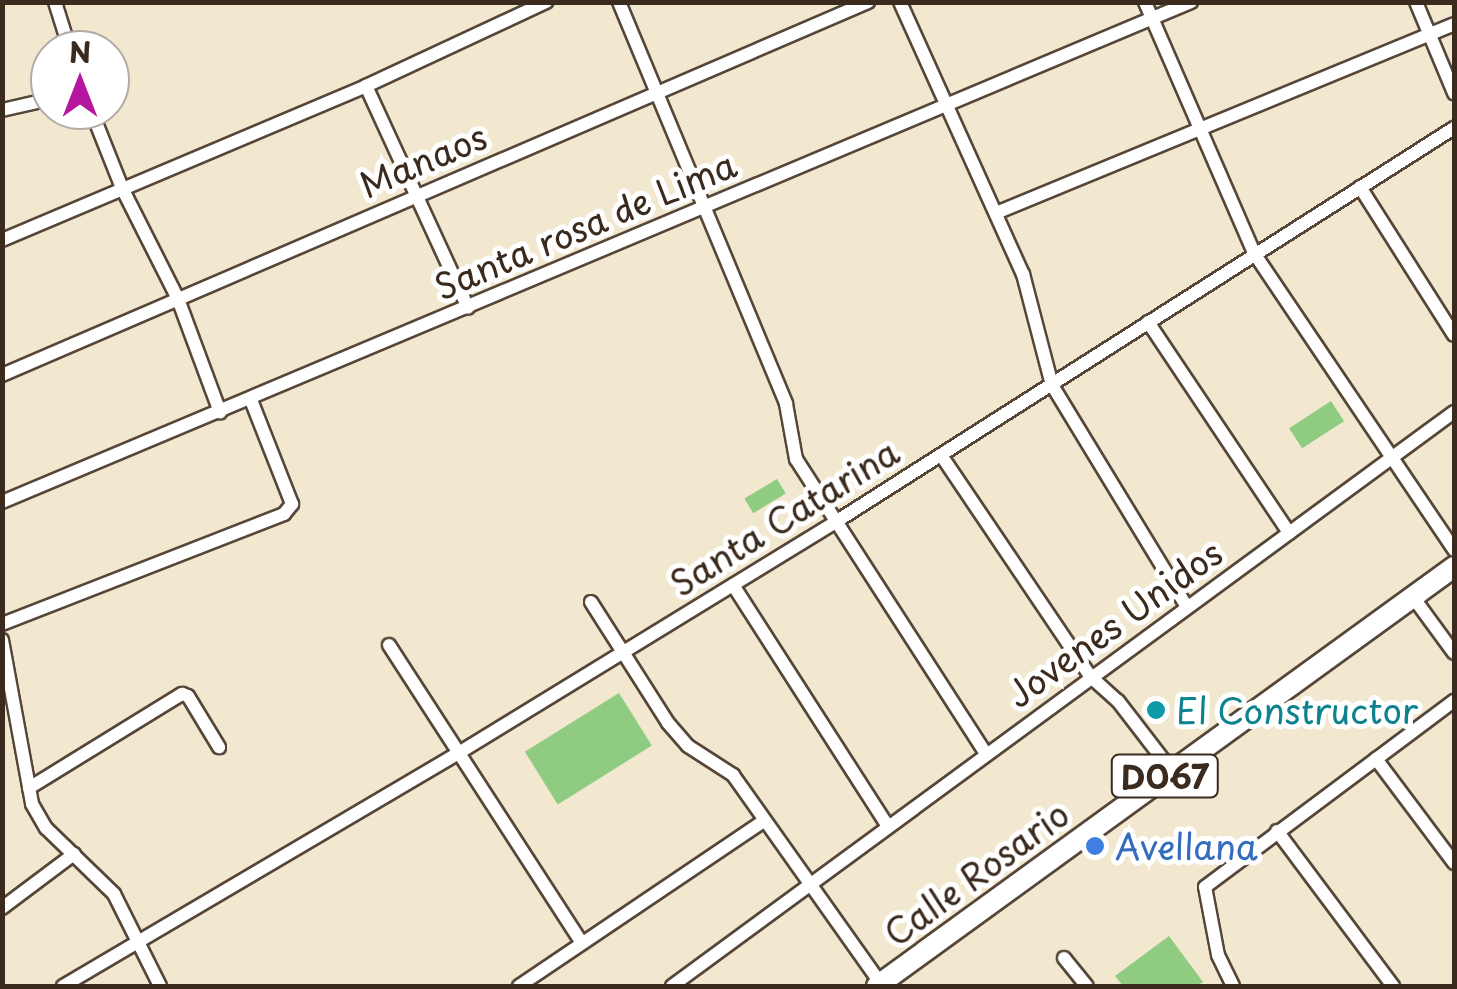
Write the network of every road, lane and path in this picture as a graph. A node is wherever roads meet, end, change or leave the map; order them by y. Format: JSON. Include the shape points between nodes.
{"nodes":[{"id":1,"x":55,"y":2,"type":"edge"},
{"id":2,"x":546,"y":2,"type":"edge"},
{"id":3,"x":619,"y":2,"type":"edge"},
{"id":4,"x":868,"y":2,"type":"edge"},
{"id":5,"x":900,"y":2,"type":"edge"},
{"id":6,"x":1144,"y":2,"type":"edge"},
{"id":7,"x":1192,"y":2,"type":"edge"},
{"id":8,"x":1416,"y":2,"type":"edge"},
{"id":9,"x":1152,"y":20,"type":"junction"},
{"id":10,"x":1454,"y":24,"type":"edge"},
{"id":11,"x":64,"y":30,"type":"edge"},
{"id":12,"x":1430,"y":34,"type":"junction"},
{"id":13,"x":366,"y":86,"type":"junction"},
{"id":14,"x":1454,"y":92,"type":"edge"},
{"id":15,"x":656,"y":93,"type":"junction"},
{"id":16,"x":30,"y":104,"type":"edge"},
{"id":17,"x":948,"y":107,"type":"junction"},
{"id":18,"x":2,"y":110,"type":"edge"},
{"id":19,"x":1454,"y":128,"type":"edge"},
{"id":20,"x":99,"y":130,"type":"edge"},
{"id":21,"x":1199,"y":132,"type":"junction"},
{"id":22,"x":1360,"y":187,"type":"junction"},
{"id":23,"x":122,"y":188,"type":"junction"},
{"id":24,"x":414,"y":197,"type":"junction"},
{"id":25,"x":703,"y":207,"type":"junction"},
{"id":26,"x":996,"y":212,"type":"junction"},
{"id":27,"x":2,"y":240,"type":"edge"},
{"id":28,"x":1254,"y":253,"type":"junction"},
{"id":29,"x":178,"y":300,"type":"junction"},
{"id":30,"x":468,"y":308,"type":"junction"},
{"id":31,"x":1148,"y":322,"type":"junction"},
{"id":32,"x":1454,"y":334,"type":"edge"},
{"id":33,"x":2,"y":375,"type":"edge"},
{"id":34,"x":1052,"y":385,"type":"junction"},
{"id":35,"x":251,"y":400,"type":"junction"},
{"id":36,"x":220,"y":412,"type":"junction"},
{"id":37,"x":1454,"y":412,"type":"edge"},
{"id":38,"x":941,"y":455,"type":"junction"},
{"id":39,"x":1390,"y":459,"type":"junction"},
{"id":40,"x":2,"y":502,"type":"edge"},
{"id":41,"x":837,"y":521,"type":"junction"},
{"id":42,"x":1289,"y":533,"type":"junction"},
{"id":43,"x":1454,"y":550,"type":"edge"},
{"id":44,"x":1454,"y":567,"type":"edge"},
{"id":45,"x":733,"y":585,"type":"junction"},
{"id":46,"x":1413,"y":597,"type":"junction"},
{"id":47,"x":591,"y":602,"type":"dead end"},
{"id":48,"x":1186,"y":607,"type":"junction"},
{"id":49,"x":2,"y":624,"type":"edge"},
{"id":50,"x":2,"y":640,"type":"edge"},
{"id":51,"x":389,"y":645,"type":"dead end"},
{"id":52,"x":623,"y":652,"type":"junction"},
{"id":53,"x":1454,"y":653,"type":"edge"},
{"id":54,"x":1091,"y":677,"type":"junction"},
{"id":55,"x":1454,"y":701,"type":"edge"},
{"id":56,"x":220,"y":747,"type":"dead end"},
{"id":57,"x":457,"y":754,"type":"junction"},
{"id":58,"x":986,"y":754,"type":"junction"},
{"id":59,"x":1376,"y":759,"type":"junction"},
{"id":60,"x":1172,"y":770,"type":"junction"},
{"id":61,"x":29,"y":788,"type":"junction"},
{"id":62,"x":764,"y":821,"type":"junction"},
{"id":63,"x":888,"y":826,"type":"junction"},
{"id":64,"x":1277,"y":831,"type":"junction"},
{"id":65,"x":74,"y":854,"type":"junction"},
{"id":66,"x":1454,"y":863,"type":"edge"},
{"id":67,"x":809,"y":884,"type":"junction"},
{"id":68,"x":2,"y":908,"type":"edge"},
{"id":69,"x":137,"y":943,"type":"junction"},
{"id":70,"x":582,"y":943,"type":"junction"},
{"id":71,"x":1064,"y":958,"type":"dead end"},
{"id":72,"x":879,"y":985,"type":"edge"},
{"id":73,"x":63,"y":986,"type":"edge"},
{"id":74,"x":160,"y":986,"type":"edge"},
{"id":75,"x":519,"y":986,"type":"edge"},
{"id":76,"x":672,"y":986,"type":"edge"},
{"id":77,"x":1087,"y":986,"type":"edge"},
{"id":78,"x":1231,"y":986,"type":"edge"},
{"id":79,"x":1393,"y":986,"type":"edge"}],
"edges":[{"from":1,"to":11,"type":"street"},
{"from":2,"to":13,"type":"street"},
{"from":3,"to":15,"type":"street"},
{"from":4,"to":15,"type":"street","name":"Manaos"},
{"from":5,"to":17,"type":"street"},
{"from":6,"to":9,"type":"street"},
{"from":7,"to":9,"type":"street","name":"Santa rosa de Lima"},
{"from":8,"to":12,"type":"street"},
{"from":9,"to":17,"type":"street","name":"Santa rosa de Lima"},
{"from":9,"to":21,"type":"street"},
{"from":10,"to":12,"type":"street"},
{"from":12,"to":14,"type":"street"},
{"from":12,"to":21,"type":"street"},
{"from":13,"to":23,"type":"street"},
{"from":13,"to":24,"type":"street"},
{"from":15,"to":24,"type":"street","name":"Manaos"},
{"from":15,"to":25,"type":"street"},
{"from":16,"to":18,"type":"street"},
{"from":17,"to":25,"type":"street","name":"Santa rosa de Lima"},
{"from":17,"to":26,"type":"street"},
{"from":19,"to":22,"type":"street","name":"Santa Catarina"},
{"from":20,"to":23,"type":"street"},
{"from":21,"to":26,"type":"street"},
{"from":21,"to":28,"type":"street"},
{"from":22,"to":28,"type":"street","name":"Santa Catarina"},
{"from":22,"to":32,"type":"street"},
{"from":23,"to":27,"type":"street"},
{"from":23,"to":29,"type":"street"},
{"from":24,"to":29,"type":"street","name":"Manaos"},
{"from":24,"to":30,"type":"street"},
{"from":25,"to":30,"type":"street","name":"Santa rosa de Lima"},
{"from":25,"to":41,"type":"street","via":[[786,404],[796,459]]},
{"from":26,"to":34,"type":"street","via":[[1029,291]]},
{"from":28,"to":31,"type":"street","name":"Santa Catarina"},
{"from":28,"to":39,"type":"street"},
{"from":29,"to":33,"type":"street","name":"Manaos"},
{"from":29,"to":36,"type":"street"},
{"from":30,"to":35,"type":"street","name":"Santa rosa de Lima"},
{"from":31,"to":34,"type":"street","name":"Santa Catarina"},
{"from":31,"to":42,"type":"street"},
{"from":34,"to":38,"type":"street","name":"Santa Catarina"},
{"from":34,"to":48,"type":"street"},
{"from":35,"to":36,"type":"street","name":"Santa rosa de Lima"},
{"from":35,"to":49,"type":"street","via":[[292,504],[284,514]]},
{"from":36,"to":40,"type":"street","name":"Santa rosa de Lima"},
{"from":37,"to":39,"type":"street","name":"Jovenes Unidos"},
{"from":38,"to":41,"type":"street","name":"Santa Catarina"},
{"from":38,"to":54,"type":"street"},
{"from":39,"to":42,"type":"street","name":"Jovenes Unidos"},
{"from":39,"to":43,"type":"street"},
{"from":41,"to":45,"type":"street","name":"Santa Catarina"},
{"from":41,"to":58,"type":"street"},
{"from":42,"to":48,"type":"street","name":"Jovenes Unidos"},
{"from":44,"to":46,"type":"main road","name":"Calle Rosario","number":"D067"},
{"from":45,"to":52,"type":"street","name":"Santa Catarina"},
{"from":45,"to":63,"type":"street"},
{"from":46,"to":53,"type":"street"},
{"from":46,"to":60,"type":"main road","name":"Calle Rosario","number":"D067"},
{"from":47,"to":52,"type":"street"},
{"from":48,"to":54,"type":"street","name":"Jovenes Unidos"},
{"from":50,"to":61,"type":"street"},
{"from":51,"to":57,"type":"street"},
{"from":52,"to":57,"type":"street","name":"Santa Catarina"},
{"from":52,"to":62,"type":"street","via":[[679,736],[725,767]]},
{"from":54,"to":58,"type":"street","name":"Jovenes Unidos"},
{"from":54,"to":60,"type":"street"},
{"from":55,"to":59,"type":"street"},
{"from":56,"to":61,"type":"street","via":[[182,694]]},
{"from":57,"to":69,"type":"street","name":"Santa Catarina"},
{"from":57,"to":70,"type":"street"},
{"from":58,"to":63,"type":"street","name":"Jovenes Unidos"},
{"from":59,"to":64,"type":"street"},
{"from":59,"to":66,"type":"street"},
{"from":60,"to":72,"type":"main road","name":"Calle Rosario","number":"D067"},
{"from":61,"to":65,"type":"street","via":[[46,828]]},
{"from":62,"to":67,"type":"street"},
{"from":62,"to":70,"type":"street"},
{"from":63,"to":67,"type":"street","name":"Jovenes Unidos"},
{"from":64,"to":78,"type":"street","via":[[1204,887]]},
{"from":64,"to":79,"type":"street"},
{"from":65,"to":68,"type":"street"},
{"from":65,"to":69,"type":"street","via":[[114,894]]},
{"from":67,"to":72,"type":"street"},
{"from":67,"to":76,"type":"street","name":"Jovenes Unidos"},
{"from":69,"to":73,"type":"street","name":"Santa Catarina"},
{"from":69,"to":74,"type":"street"},
{"from":70,"to":75,"type":"street"},
{"from":71,"to":77,"type":"street"}]}
